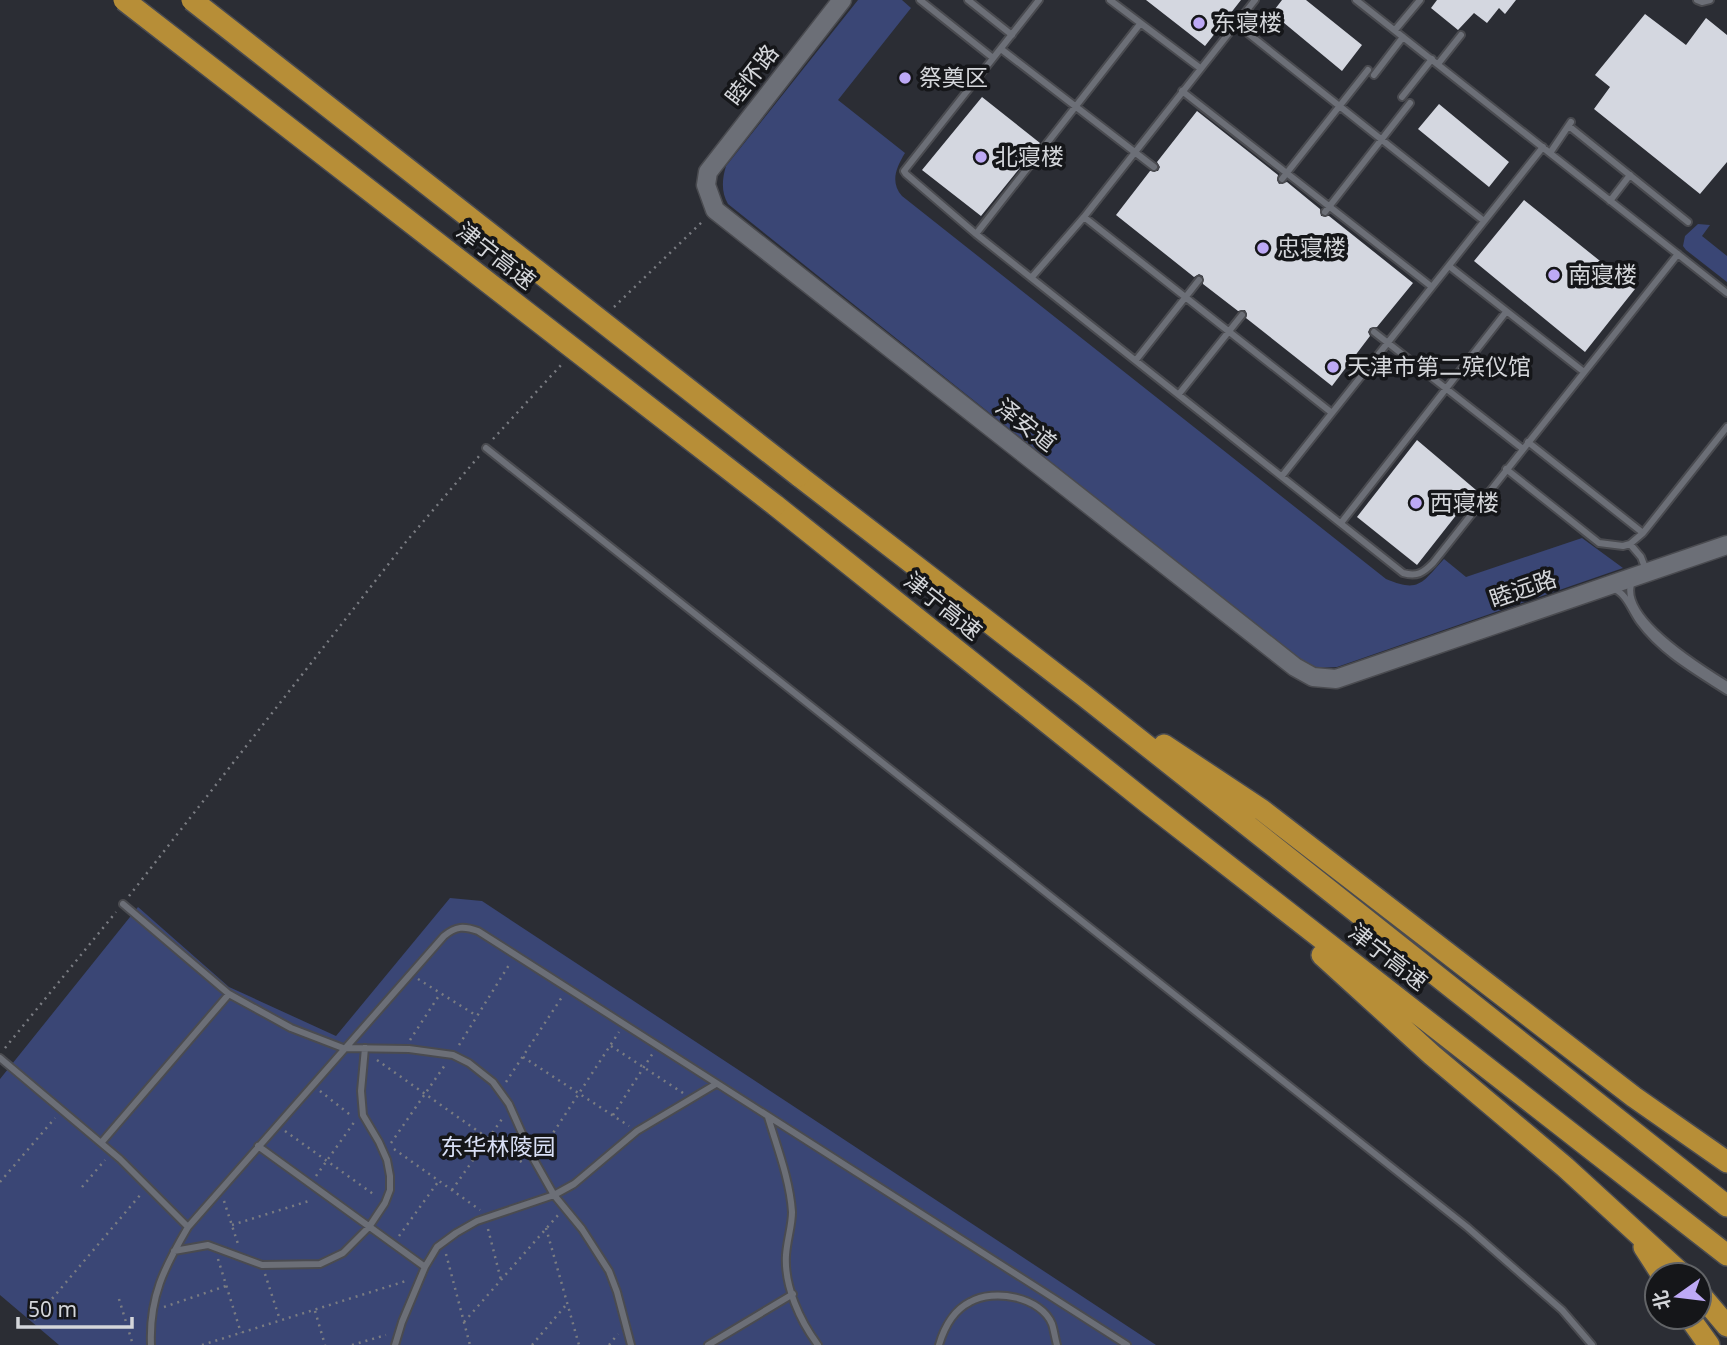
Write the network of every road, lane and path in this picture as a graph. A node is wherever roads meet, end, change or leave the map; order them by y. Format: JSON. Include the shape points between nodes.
{"nodes":[{"id":1,"x":124,"y":0,"type":"edge"},
{"id":2,"x":192,"y":0,"type":"edge"},
{"id":3,"x":842,"y":0,"type":"edge"},
{"id":4,"x":920,"y":0,"type":"edge"},
{"id":5,"x":968,"y":0,"type":"edge"},
{"id":6,"x":1039,"y":0,"type":"edge"},
{"id":7,"x":1110,"y":0,"type":"edge"},
{"id":8,"x":1255,"y":0,"type":"edge"},
{"id":9,"x":1356,"y":0,"type":"edge"},
{"id":10,"x":1420,"y":0,"type":"edge"},
{"id":11,"x":1697,"y":0,"type":"edge"},
{"id":12,"x":1710,"y":0,"type":"edge"},
{"id":13,"x":1235,"y":23,"type":"junction"},
{"id":14,"x":1140,"y":24,"type":"junction"},
{"id":15,"x":1395,"y":30,"type":"junction"},
{"id":16,"x":1012,"y":35,"type":"junction"},
{"id":17,"x":1461,"y":35,"type":"dead end"},
{"id":18,"x":1403,"y":37,"type":"junction"},
{"id":19,"x":1001,"y":49,"type":"junction"},
{"id":20,"x":993,"y":58,"type":"junction"},
{"id":21,"x":1435,"y":62,"type":"junction"},
{"id":22,"x":1200,"y":68,"type":"junction"},
{"id":23,"x":1182,"y":90,"type":"junction"},
{"id":24,"x":1402,"y":97,"type":"dead end"},
{"id":25,"x":1410,"y":103,"type":"dead end"},
{"id":26,"x":1076,"y":106,"type":"junction"},
{"id":27,"x":1340,"y":106,"type":"junction"},
{"id":28,"x":1381,"y":139,"type":"junction"},
{"id":29,"x":1543,"y":147,"type":"junction"},
{"id":30,"x":1135,"y":152,"type":"junction"},
{"id":31,"x":1550,"y":153,"type":"junction"},
{"id":32,"x":1154,"y":167,"type":"dead end"},
{"id":33,"x":1630,"y":175,"type":"junction"},
{"id":34,"x":1285,"y":176,"type":"junction"},
{"id":35,"x":1611,"y":201,"type":"junction"},
{"id":36,"x":1327,"y":209,"type":"junction"},
{"id":37,"x":715,"y":210,"type":"junction"},
{"id":38,"x":1084,"y":217,"type":"junction"},
{"id":39,"x":1484,"y":221,"type":"junction"},
{"id":40,"x":1688,"y":222,"type":"dead end"},
{"id":41,"x":976,"y":234,"type":"junction"},
{"id":42,"x":1678,"y":254,"type":"junction"},
{"id":43,"x":1449,"y":265,"type":"junction"},
{"id":44,"x":1032,"y":277,"type":"junction"},
{"id":45,"x":1199,"y":281,"type":"dead end"},
{"id":46,"x":1432,"y":287,"type":"junction"},
{"id":47,"x":1727,"y":293,"type":"edge"},
{"id":48,"x":1186,"y":297,"type":"junction"},
{"id":49,"x":613,"y":308,"type":"dead end"},
{"id":50,"x":1506,"y":312,"type":"junction"},
{"id":51,"x":1242,"y":315,"type":"dead end"},
{"id":52,"x":1229,"y":331,"type":"junction"},
{"id":53,"x":1374,"y":332,"type":"dead end"},
{"id":54,"x":1388,"y":343,"type":"junction"},
{"id":55,"x":567,"y":360,"type":"dead end"},
{"id":56,"x":1136,"y":360,"type":"junction"},
{"id":57,"x":1584,"y":372,"type":"junction"},
{"id":58,"x":1445,"y":389,"type":"junction"},
{"id":59,"x":1179,"y":394,"type":"junction"},
{"id":60,"x":1332,"y":413,"type":"junction"},
{"id":61,"x":1727,"y":427,"type":"edge"},
{"id":62,"x":1528,"y":442,"type":"junction"},
{"id":63,"x":486,"y":448,"type":"junction"},
{"id":64,"x":1523,"y":449,"type":"junction"},
{"id":65,"x":1506,"y":469,"type":"junction"},
{"id":66,"x":1282,"y":476,"type":"junction"},
{"id":67,"x":1341,"y":523,"type":"junction"},
{"id":68,"x":1643,"y":533,"type":"junction"},
{"id":69,"x":1630,"y":544,"type":"junction"},
{"id":70,"x":1727,"y":545,"type":"edge"},
{"id":71,"x":1643,"y":573,"type":"junction"},
{"id":72,"x":1604,"y":587,"type":"junction"},
{"id":73,"x":1336,"y":679,"type":"joint"},
{"id":74,"x":1727,"y":685,"type":"edge"},
{"id":75,"x":1727,"y":691,"type":"edge"},
{"id":76,"x":1083,"y":695,"type":"junction"},
{"id":77,"x":1149,"y":804,"type":"junction"},
{"id":78,"x":123,"y":904,"type":"junction"},
{"id":79,"x":515,"y":955,"type":"junction"},
{"id":80,"x":409,"y":974,"type":"junction"},
{"id":81,"x":568,"y":989,"type":"junction"},
{"id":82,"x":440,"y":993,"type":"junction"},
{"id":83,"x":229,"y":994,"type":"junction"},
{"id":84,"x":477,"y":1016,"type":"junction"},
{"id":85,"x":624,"y":1025,"type":"junction"},
{"id":86,"x":611,"y":1046,"type":"junction"},
{"id":87,"x":657,"y":1047,"type":"junction"},
{"id":88,"x":343,"y":1048,"type":"junction"},
{"id":89,"x":369,"y":1048,"type":"junction"},
{"id":90,"x":405,"y":1048,"type":"junction"},
{"id":91,"x":453,"y":1055,"type":"junction"},
{"id":92,"x":0,"y":1056,"type":"edge"},
{"id":93,"x":523,"y":1057,"type":"junction"},
{"id":94,"x":644,"y":1067,"type":"junction"},
{"id":95,"x":716,"y":1084,"type":"junction"},
{"id":96,"x":311,"y":1085,"type":"junction"},
{"id":97,"x":500,"y":1091,"type":"junction"},
{"id":98,"x":579,"y":1093,"type":"junction"},
{"id":99,"x":683,"y":1093,"type":"dead end"},
{"id":100,"x":425,"y":1094,"type":"junction"},
{"id":101,"x":510,"y":1108,"type":"junction"},
{"id":102,"x":62,"y":1110,"type":"junction"},
{"id":103,"x":613,"y":1115,"type":"junction"},
{"id":104,"x":768,"y":1117,"type":"junction"},
{"id":105,"x":356,"y":1119,"type":"junction"},
{"id":106,"x":277,"y":1125,"type":"junction"},
{"id":107,"x":370,"y":1129,"type":"junction"},
{"id":108,"x":637,"y":1131,"type":"junction"},
{"id":109,"x":488,"y":1138,"type":"junction"},
{"id":110,"x":100,"y":1143,"type":"junction"},
{"id":111,"x":258,"y":1146,"type":"junction"},
{"id":112,"x":112,"y":1152,"type":"junction"},
{"id":113,"x":327,"y":1161,"type":"junction"},
{"id":114,"x":535,"y":1161,"type":"junction"},
{"id":115,"x":1727,"y":1163,"type":"edge"},
{"id":116,"x":539,"y":1170,"type":"junction"},
{"id":117,"x":439,"y":1181,"type":"junction"},
{"id":118,"x":0,"y":1182,"type":"edge"},
{"id":119,"x":310,"y":1184,"type":"junction"},
{"id":120,"x":148,"y":1186,"type":"junction"},
{"id":121,"x":82,"y":1187,"type":"dead end"},
{"id":122,"x":452,"y":1190,"type":"junction"},
{"id":123,"x":554,"y":1195,"type":"junction"},
{"id":124,"x":326,"y":1196,"type":"junction"},
{"id":125,"x":223,"y":1198,"type":"dead end"},
{"id":126,"x":385,"y":1203,"type":"junction"},
{"id":127,"x":1727,"y":1206,"type":"edge"},
{"id":128,"x":564,"y":1208,"type":"junction"},
{"id":129,"x":487,"y":1217,"type":"junction"},
{"id":130,"x":232,"y":1225,"type":"junction"},
{"id":131,"x":1630,"y":1225,"type":"junction"},
{"id":132,"x":188,"y":1227,"type":"junction"},
{"id":133,"x":369,"y":1227,"type":"junction"},
{"id":134,"x":546,"y":1228,"type":"junction"},
{"id":135,"x":443,"y":1243,"type":"junction"},
{"id":136,"x":393,"y":1244,"type":"junction"},
{"id":137,"x":214,"y":1247,"type":"junction"},
{"id":138,"x":174,"y":1251,"type":"junction"},
{"id":139,"x":240,"y":1251,"type":"dead end"},
{"id":140,"x":1727,"y":1255,"type":"edge"},
{"id":141,"x":1653,"y":1261,"type":"edge"},
{"id":142,"x":1668,"y":1261,"type":"edge"},
{"id":143,"x":262,"y":1265,"type":"junction"},
{"id":144,"x":425,"y":1267,"type":"junction"},
{"id":145,"x":421,"y":1276,"type":"junction"},
{"id":146,"x":501,"y":1280,"type":"junction"},
{"id":147,"x":226,"y":1286,"type":"junction"},
{"id":148,"x":793,"y":1294,"type":"junction"},
{"id":149,"x":119,"y":1299,"type":"dead end"},
{"id":150,"x":567,"y":1304,"type":"junction"},
{"id":151,"x":314,"y":1310,"type":"junction"},
{"id":152,"x":1713,"y":1310,"type":"edge"},
{"id":153,"x":151,"y":1311,"type":"junction"},
{"id":154,"x":34,"y":1320,"type":"dead end"},
{"id":155,"x":280,"y":1321,"type":"junction"},
{"id":156,"x":464,"y":1322,"type":"junction"},
{"id":157,"x":1727,"y":1326,"type":"edge"},
{"id":158,"x":399,"y":1331,"type":"junction"},
{"id":159,"x":241,"y":1333,"type":"junction"},
{"id":160,"x":133,"y":1345,"type":"edge"},
{"id":161,"x":150,"y":1345,"type":"edge"},
{"id":162,"x":202,"y":1345,"type":"edge"},
{"id":163,"x":325,"y":1345,"type":"edge"},
{"id":164,"x":352,"y":1345,"type":"edge"},
{"id":165,"x":395,"y":1345,"type":"edge"},
{"id":166,"x":470,"y":1345,"type":"edge"},
{"id":167,"x":531,"y":1345,"type":"edge"},
{"id":168,"x":579,"y":1345,"type":"edge"},
{"id":169,"x":631,"y":1345,"type":"edge"},
{"id":170,"x":708,"y":1345,"type":"edge"},
{"id":171,"x":818,"y":1345,"type":"edge"},
{"id":172,"x":939,"y":1345,"type":"edge"},
{"id":173,"x":1057,"y":1345,"type":"edge"},
{"id":174,"x":1127,"y":1345,"type":"edge"},
{"id":175,"x":1591,"y":1345,"type":"edge"}],
"edges":[{"from":1,"to":77,"type":"highway","name":"津宁高速","bridge":true,"via":[[775,505]]},
{"from":2,"to":76,"type":"highway","name":"津宁高速","bridge":true},
{"from":3,"to":37,"type":"street","name":"睦怀路","via":[[708,172],[706,185]]},
{"from":4,"to":20,"type":"lane"},
{"from":5,"to":16,"type":"lane"},
{"from":6,"to":16,"type":"lane"},
{"from":7,"to":14,"type":"lane"},
{"from":8,"to":13,"type":"lane"},
{"from":9,"to":15,"type":"lane"},
{"from":10,"to":15,"type":"lane"},
{"from":11,"to":12,"type":"lane"},
{"from":13,"to":22,"type":"lane"},
{"from":13,"to":27,"type":"lane"},
{"from":14,"to":22,"type":"lane"},
{"from":14,"to":26,"type":"lane"},
{"from":15,"to":18,"type":"lane"},
{"from":16,"to":19,"type":"lane"},
{"from":17,"to":21,"type":"lane"},
{"from":18,"to":21,"type":"lane"},
{"from":18,"to":27,"type":"lane"},
{"from":19,"to":20,"type":"lane"},
{"from":19,"to":26,"type":"lane"},
{"from":20,"to":41,"type":"lane","via":[[904,171]]},
{"from":21,"to":24,"type":"lane"},
{"from":21,"to":29,"type":"lane"},
{"from":22,"to":23,"type":"lane"},
{"from":23,"to":30,"type":"lane"},
{"from":23,"to":34,"type":"lane"},
{"from":25,"to":28,"type":"lane"},
{"from":26,"to":30,"type":"lane"},
{"from":26,"to":41,"type":"lane"},
{"from":27,"to":28,"type":"lane"},
{"from":27,"to":34,"type":"lane"},
{"from":28,"to":36,"type":"lane"},
{"from":28,"to":39,"type":"lane"},
{"from":29,"to":31,"type":"lane"},
{"from":29,"to":39,"type":"lane"},
{"from":30,"to":32,"type":"lane"},
{"from":30,"to":38,"type":"lane"},
{"from":31,"to":33,"type":"lane","via":[[1571,125]]},
{"from":31,"to":35,"type":"lane"},
{"from":33,"to":35,"type":"lane"},
{"from":33,"to":40,"type":"lane"},
{"from":34,"to":36,"type":"lane"},
{"from":35,"to":42,"type":"lane"},
{"from":36,"to":46,"type":"lane"},
{"from":37,"to":49,"type":"path"},
{"from":37,"to":73,"type":"street","name":"泽安道","via":[[1295,667],[1313,677]]},
{"from":38,"to":44,"type":"lane"},
{"from":38,"to":48,"type":"lane"},
{"from":39,"to":43,"type":"lane"},
{"from":41,"to":44,"type":"lane"},
{"from":42,"to":47,"type":"lane"},
{"from":42,"to":57,"type":"lane"},
{"from":43,"to":46,"type":"lane"},
{"from":43,"to":50,"type":"lane"},
{"from":44,"to":56,"type":"lane"},
{"from":45,"to":48,"type":"lane"},
{"from":46,"to":54,"type":"lane"},
{"from":48,"to":52,"type":"lane"},
{"from":48,"to":56,"type":"lane"},
{"from":50,"to":57,"type":"lane"},
{"from":50,"to":58,"type":"lane"},
{"from":51,"to":52,"type":"lane"},
{"from":52,"to":59,"type":"lane"},
{"from":52,"to":60,"type":"lane"},
{"from":53,"to":54,"type":"lane"},
{"from":54,"to":58,"type":"lane"},
{"from":54,"to":60,"type":"lane"},
{"from":55,"to":63,"type":"path"},
{"from":56,"to":59,"type":"lane"},
{"from":57,"to":62,"type":"lane"},
{"from":58,"to":64,"type":"lane"},
{"from":58,"to":67,"type":"lane"},
{"from":59,"to":66,"type":"lane"},
{"from":60,"to":66,"type":"lane"},
{"from":61,"to":68,"type":"lane"},
{"from":62,"to":64,"type":"lane"},
{"from":62,"to":68,"type":"lane"},
{"from":63,"to":78,"type":"path","via":[[405,543]]},
{"from":63,"to":175,"type":"lane","via":[[1467,1227],[1562,1310]]},
{"from":64,"to":65,"type":"lane"},
{"from":65,"to":67,"type":"lane","via":[[1420,574],[1403,573]]},
{"from":65,"to":69,"type":"lane","via":[[1599,543]]},
{"from":66,"to":67,"type":"lane"},
{"from":68,"to":69,"type":"lane"},
{"from":69,"to":71,"type":"lane","via":[[1641,557]]},
{"from":70,"to":71,"type":"street","name":"睦远路"},
{"from":71,"to":72,"type":"street","name":"睦远路"},
{"from":71,"to":74,"type":"lane","via":[[1632,581],[1630,594],[1644,619],[1671,646]]},
{"from":72,"to":73,"type":"street","name":"睦远路"},
{"from":72,"to":75,"type":"lane","via":[[1622,593],[1646,630],[1662,645]]},
{"from":76,"to":115,"type":"highway","via":[[1262,810],[1634,1097]]},
{"from":76,"to":127,"type":"highway","name":"津宁高速"},
{"from":77,"to":131,"type":"highway"},
{"from":77,"to":140,"type":"highway","name":"津宁高速"},
{"from":78,"to":83,"type":"lane"},
{"from":78,"to":92,"type":"path"},
{"from":79,"to":80,"type":"lane","via":[[462,927],[444,936]]},
{"from":79,"to":81,"type":"lane"},
{"from":79,"to":84,"type":"path"},
{"from":80,"to":82,"type":"path"},
{"from":80,"to":88,"type":"lane"},
{"from":81,"to":85,"type":"lane"},
{"from":81,"to":93,"type":"path"},
{"from":82,"to":84,"type":"path"},
{"from":82,"to":90,"type":"path"},
{"from":83,"to":88,"type":"lane","via":[[291,1028]]},
{"from":83,"to":110,"type":"lane"},
{"from":84,"to":91,"type":"path"},
{"from":85,"to":86,"type":"path"},
{"from":85,"to":87,"type":"lane"},
{"from":86,"to":94,"type":"path"},
{"from":86,"to":98,"type":"path"},
{"from":87,"to":94,"type":"path"},
{"from":87,"to":95,"type":"lane"},
{"from":88,"to":89,"type":"lane"},
{"from":88,"to":96,"type":"lane"},
{"from":89,"to":90,"type":"lane"},
{"from":89,"to":100,"type":"path","via":[[373,1057]]},
{"from":89,"to":107,"type":"lane","via":[[361,1106]]},
{"from":90,"to":91,"type":"lane"},
{"from":91,"to":97,"type":"lane","via":[[480,1071]]},
{"from":91,"to":100,"type":"path"},
{"from":92,"to":102,"type":"lane"},
{"from":93,"to":97,"type":"path"},
{"from":93,"to":98,"type":"path"},
{"from":94,"to":99,"type":"path"},
{"from":94,"to":103,"type":"path"},
{"from":95,"to":104,"type":"lane"},
{"from":95,"to":108,"type":"lane"},
{"from":96,"to":105,"type":"path"},
{"from":96,"to":106,"type":"lane"},
{"from":97,"to":101,"type":"lane"},
{"from":98,"to":103,"type":"path"},
{"from":98,"to":114,"type":"path"},
{"from":100,"to":109,"type":"path"},
{"from":100,"to":117,"type":"path","via":[[389,1146]]},
{"from":101,"to":109,"type":"path"},
{"from":101,"to":114,"type":"lane"},
{"from":102,"to":110,"type":"lane"},
{"from":102,"to":118,"type":"path"},
{"from":103,"to":108,"type":"path"},
{"from":104,"to":148,"type":"lane","via":[[789,1188],[792,1213],[786,1256]]},
{"from":104,"to":174,"type":"lane"},
{"from":105,"to":107,"type":"path"},
{"from":105,"to":113,"type":"path"},
{"from":106,"to":111,"type":"lane"},
{"from":106,"to":113,"type":"path"},
{"from":107,"to":126,"type":"lane","via":[[387,1160],[390,1190]]},
{"from":108,"to":123,"type":"lane","via":[[574,1184]]},
{"from":109,"to":116,"type":"path"},
{"from":109,"to":122,"type":"path"},
{"from":110,"to":112,"type":"lane"},
{"from":111,"to":119,"type":"lane"},
{"from":111,"to":132,"type":"lane"},
{"from":112,"to":120,"type":"lane"},
{"from":112,"to":121,"type":"path"},
{"from":113,"to":119,"type":"path"},
{"from":113,"to":126,"type":"path"},
{"from":114,"to":116,"type":"lane"},
{"from":116,"to":123,"type":"lane"},
{"from":117,"to":122,"type":"path"},
{"from":117,"to":136,"type":"path"},
{"from":119,"to":124,"type":"lane"},
{"from":120,"to":132,"type":"lane"},
{"from":120,"to":154,"type":"path"},
{"from":122,"to":129,"type":"path"},
{"from":123,"to":128,"type":"lane"},
{"from":123,"to":129,"type":"lane"},
{"from":124,"to":130,"type":"path"},
{"from":124,"to":133,"type":"lane"},
{"from":125,"to":130,"type":"path"},
{"from":126,"to":133,"type":"lane"},
{"from":128,"to":134,"type":"path"},
{"from":128,"to":169,"type":"lane","via":[[609,1271]]},
{"from":129,"to":135,"type":"lane"},
{"from":129,"to":146,"type":"path"},
{"from":130,"to":139,"type":"path"},
{"from":131,"to":141,"type":"highway"},
{"from":131,"to":142,"type":"highway"},
{"from":132,"to":138,"type":"lane"},
{"from":133,"to":136,"type":"lane"},
{"from":133,"to":143,"type":"lane","via":[[343,1253],[320,1264]]},
{"from":134,"to":146,"type":"path"},
{"from":134,"to":150,"type":"path"},
{"from":135,"to":144,"type":"lane"},
{"from":135,"to":156,"type":"path"},
{"from":136,"to":144,"type":"lane"},
{"from":137,"to":138,"type":"lane"},
{"from":137,"to":143,"type":"lane"},
{"from":137,"to":147,"type":"path"},
{"from":138,"to":153,"type":"lane"},
{"from":143,"to":155,"type":"path"},
{"from":144,"to":145,"type":"lane"},
{"from":145,"to":151,"type":"path"},
{"from":145,"to":158,"type":"lane"},
{"from":146,"to":156,"type":"path"},
{"from":147,"to":153,"type":"path"},
{"from":147,"to":159,"type":"path"},
{"from":148,"to":170,"type":"lane"},
{"from":148,"to":171,"type":"lane"},
{"from":149,"to":160,"type":"path"},
{"from":150,"to":167,"type":"path"},
{"from":150,"to":168,"type":"path"},
{"from":151,"to":155,"type":"path"},
{"from":151,"to":163,"type":"path"},
{"from":152,"to":157,"type":"highway"},
{"from":153,"to":161,"type":"lane"},
{"from":155,"to":159,"type":"path"},
{"from":156,"to":166,"type":"path"},
{"from":158,"to":164,"type":"path"},
{"from":158,"to":165,"type":"lane"},
{"from":159,"to":162,"type":"path"},
{"from":172,"to":173,"type":"lane","via":[[949,1322],[965,1305],[1002,1296],[1041,1309],[1052,1323]]}]}
